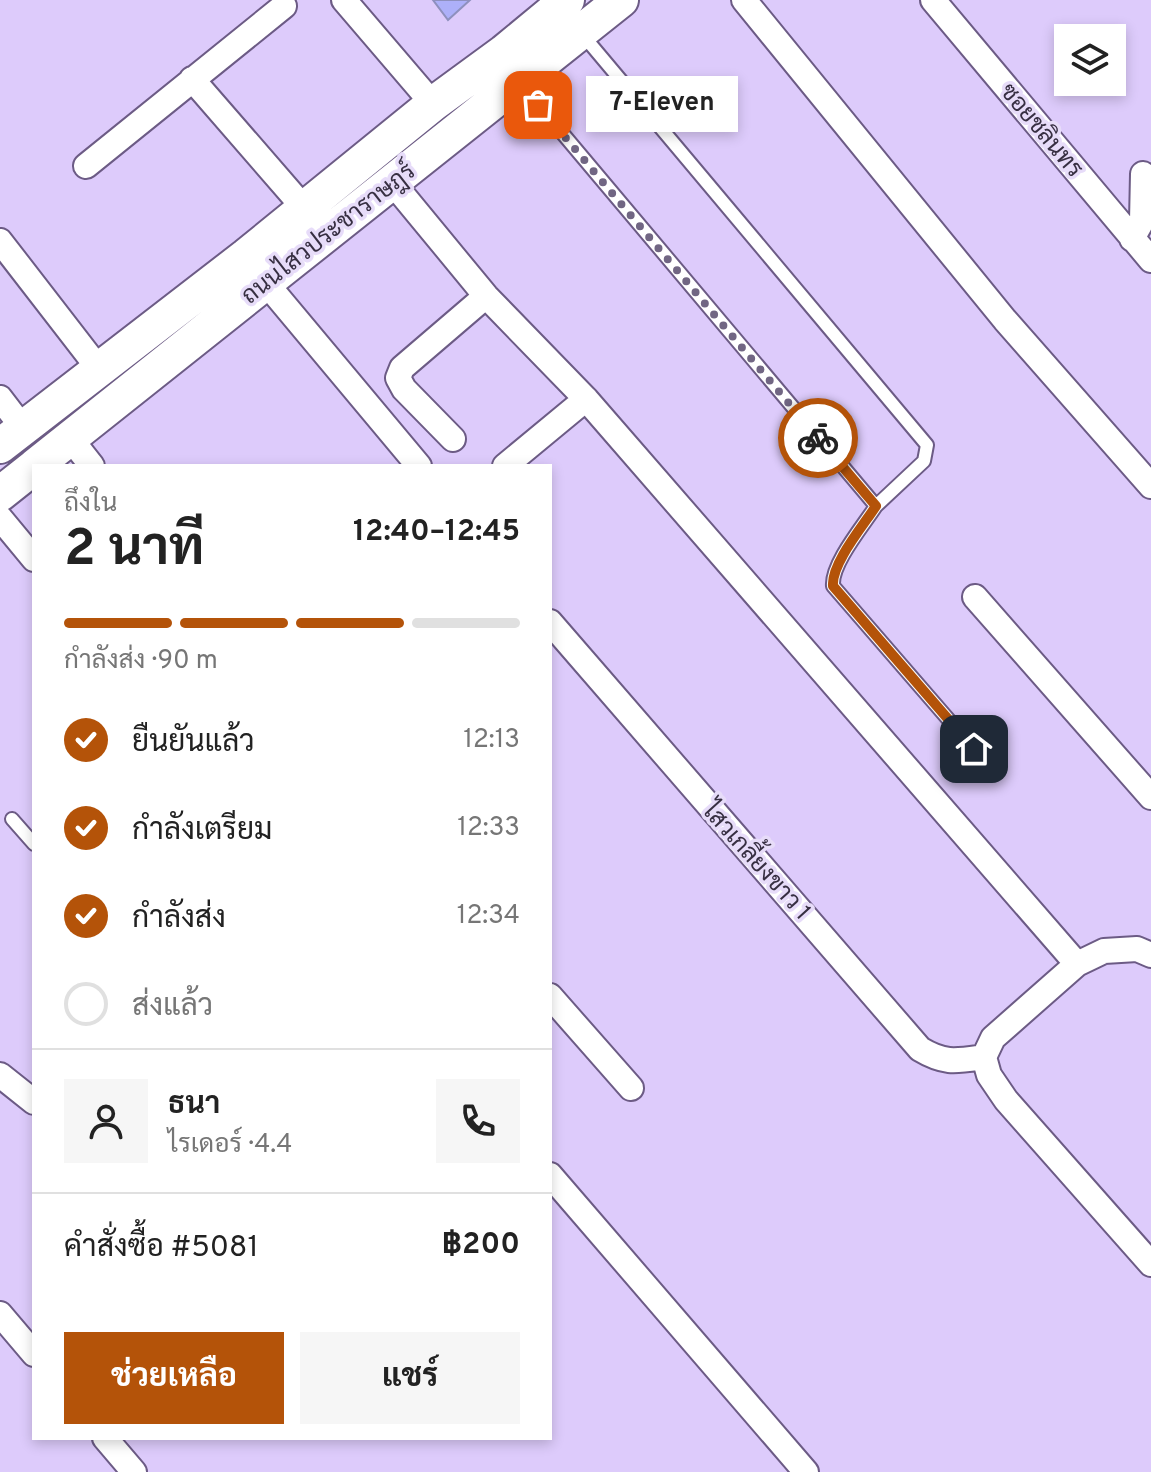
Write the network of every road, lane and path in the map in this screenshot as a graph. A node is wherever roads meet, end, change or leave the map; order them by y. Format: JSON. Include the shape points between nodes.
{"nodes":[{"id":1,"x":344,"y":0,"type":"edge"},
{"id":2,"x":567,"y":0,"type":"edge"},
{"id":3,"x":621,"y":0,"type":"edge"},
{"id":4,"x":744,"y":0,"type":"edge"},
{"id":5,"x":933,"y":0,"type":"edge"},
{"id":6,"x":284,"y":6,"type":"dead end"},
{"id":7,"x":581,"y":33,"type":"junction"},
{"id":8,"x":192,"y":79,"type":"junction"},
{"id":9,"x":519,"y":82,"type":"junction"},
{"id":10,"x":433,"y":104,"type":"junction"},
{"id":11,"x":86,"y":166,"type":"dead end"},
{"id":12,"x":1143,"y":174,"type":"dead end"},
{"id":13,"x":392,"y":182,"type":"junction"},
{"id":14,"x":304,"y":208,"type":"junction"},
{"id":15,"x":1132,"y":239,"type":"junction"},
{"id":16,"x":0,"y":241,"type":"edge"},
{"id":17,"x":1151,"y":260,"type":"edge"},
{"id":18,"x":266,"y":283,"type":"junction"},
{"id":19,"x":486,"y":296,"type":"junction"},
{"id":20,"x":99,"y":369,"type":"junction"},
{"id":21,"x":0,"y":398,"type":"edge"},
{"id":22,"x":586,"y":399,"type":"junction"},
{"id":23,"x":12,"y":437,"type":"edge"},
{"id":24,"x":70,"y":438,"type":"junction"},
{"id":25,"x":453,"y":439,"type":"dead end"},
{"id":26,"x":37,"y":464,"type":"edge"},
{"id":27,"x":90,"y":464,"type":"edge"},
{"id":28,"x":417,"y":464,"type":"edge"},
{"id":29,"x":507,"y":464,"type":"edge"},
{"id":30,"x":32,"y":468,"type":"edge"},
{"id":31,"x":1151,"y":486,"type":"edge"},
{"id":32,"x":0,"y":494,"type":"edge"},
{"id":33,"x":876,"y":506,"type":"junction"},
{"id":34,"x":0,"y":518,"type":"edge"},
{"id":35,"x":32,"y":557,"type":"edge"},
{"id":36,"x":975,"y":597,"type":"dead end"},
{"id":37,"x":552,"y":624,"type":"edge"},
{"id":38,"x":974,"y":749,"type":"dead end"},
{"id":39,"x":1146,"y":780,"type":"edge"},
{"id":40,"x":12,"y":819,"type":"dead end"},
{"id":41,"x":32,"y":842,"type":"edge"},
{"id":42,"x":1151,"y":955,"type":"edge"},
{"id":43,"x":1077,"y":964,"type":"junction"},
{"id":44,"x":552,"y":998,"type":"edge"},
{"id":45,"x":984,"y":1057,"type":"junction"},
{"id":46,"x":0,"y":1075,"type":"edge"},
{"id":47,"x":631,"y":1088,"type":"dead end"},
{"id":48,"x":32,"y":1100,"type":"edge"},
{"id":49,"x":552,"y":1177,"type":"edge"},
{"id":50,"x":1151,"y":1264,"type":"edge"},
{"id":51,"x":0,"y":1314,"type":"edge"},
{"id":52,"x":32,"y":1352,"type":"edge"},
{"id":53,"x":107,"y":1440,"type":"edge"},
{"id":54,"x":134,"y":1472,"type":"edge"},
{"id":55,"x":806,"y":1472,"type":"edge"}],
"edges":[{"from":1,"to":10,"type":"street"},
{"from":2,"to":10,"type":"main road","name":"ถนนไสวประชาราษฎร์"},
{"from":3,"to":7,"type":"main road","name":"ถนนไสวประชาราษฎร์"},
{"from":4,"to":31,"type":"street","via":[[1005,320]]},
{"from":5,"to":15,"type":"street","name":"ซอยชลินทร"},
{"from":6,"to":8,"type":"street"},
{"from":7,"to":9,"type":"main road","name":"ถนนไสวประชาราษฎร์"},
{"from":7,"to":33,"type":"lane","via":[[927,445],[924,461]]},
{"from":8,"to":11,"type":"street"},
{"from":8,"to":14,"type":"street"},
{"from":9,"to":13,"type":"main road","name":"ถนนไสวประชาราษฎร์"},
{"from":9,"to":33,"type":"lane"},
{"from":10,"to":14,"type":"main road","name":"ถนนไสวประชาราษฎร์"},
{"from":12,"to":15,"type":"street","via":[[1142,221]]},
{"from":13,"to":18,"type":"main road","name":"ถนนไสวประชาราษฎร์"},
{"from":13,"to":19,"type":"street"},
{"from":14,"to":20,"type":"main road","name":"ถนนไสวประชาราษฎร์"},
{"from":15,"to":17,"type":"street","name":"ซอยชลินทร"},
{"from":16,"to":20,"type":"street"},
{"from":18,"to":24,"type":"main road","name":"ถนนไสวประชาราษฎร์"},
{"from":18,"to":28,"type":"street"},
{"from":19,"to":22,"type":"street"},
{"from":19,"to":25,"type":"street","via":[[402,368],[398,378]]},
{"from":20,"to":23,"type":"main road","name":"ถนนไสวประชาราษฎร์"},
{"from":21,"to":23,"type":"street"},
{"from":22,"to":29,"type":"street"},
{"from":22,"to":43,"type":"street"},
{"from":24,"to":26,"type":"main road","name":"ถนนไสวประชาราษฎร์"},
{"from":24,"to":27,"type":"street"},
{"from":30,"to":32,"type":"main road","name":"ถนนไสวประชาราษฎร์"},
{"from":33,"to":38,"type":"lane","via":[[837,566],[833,586]]},
{"from":34,"to":35,"type":"street"},
{"from":36,"to":39,"type":"street"},
{"from":37,"to":45,"type":"street","name":"ไสวเกลี้ยงขาว 1","via":[[920,1049],[951,1062]]},
{"from":40,"to":41,"type":"lane"},
{"from":42,"to":43,"type":"street","via":[[1137,949],[1104,951]]},
{"from":43,"to":45,"type":"street","via":[[993,1038]]},
{"from":44,"to":47,"type":"street"},
{"from":45,"to":50,"type":"street","via":[[1006,1100]]},
{"from":46,"to":48,"type":"street"},
{"from":49,"to":55,"type":"street"},
{"from":51,"to":52,"type":"street"},
{"from":53,"to":54,"type":"street"}]}
